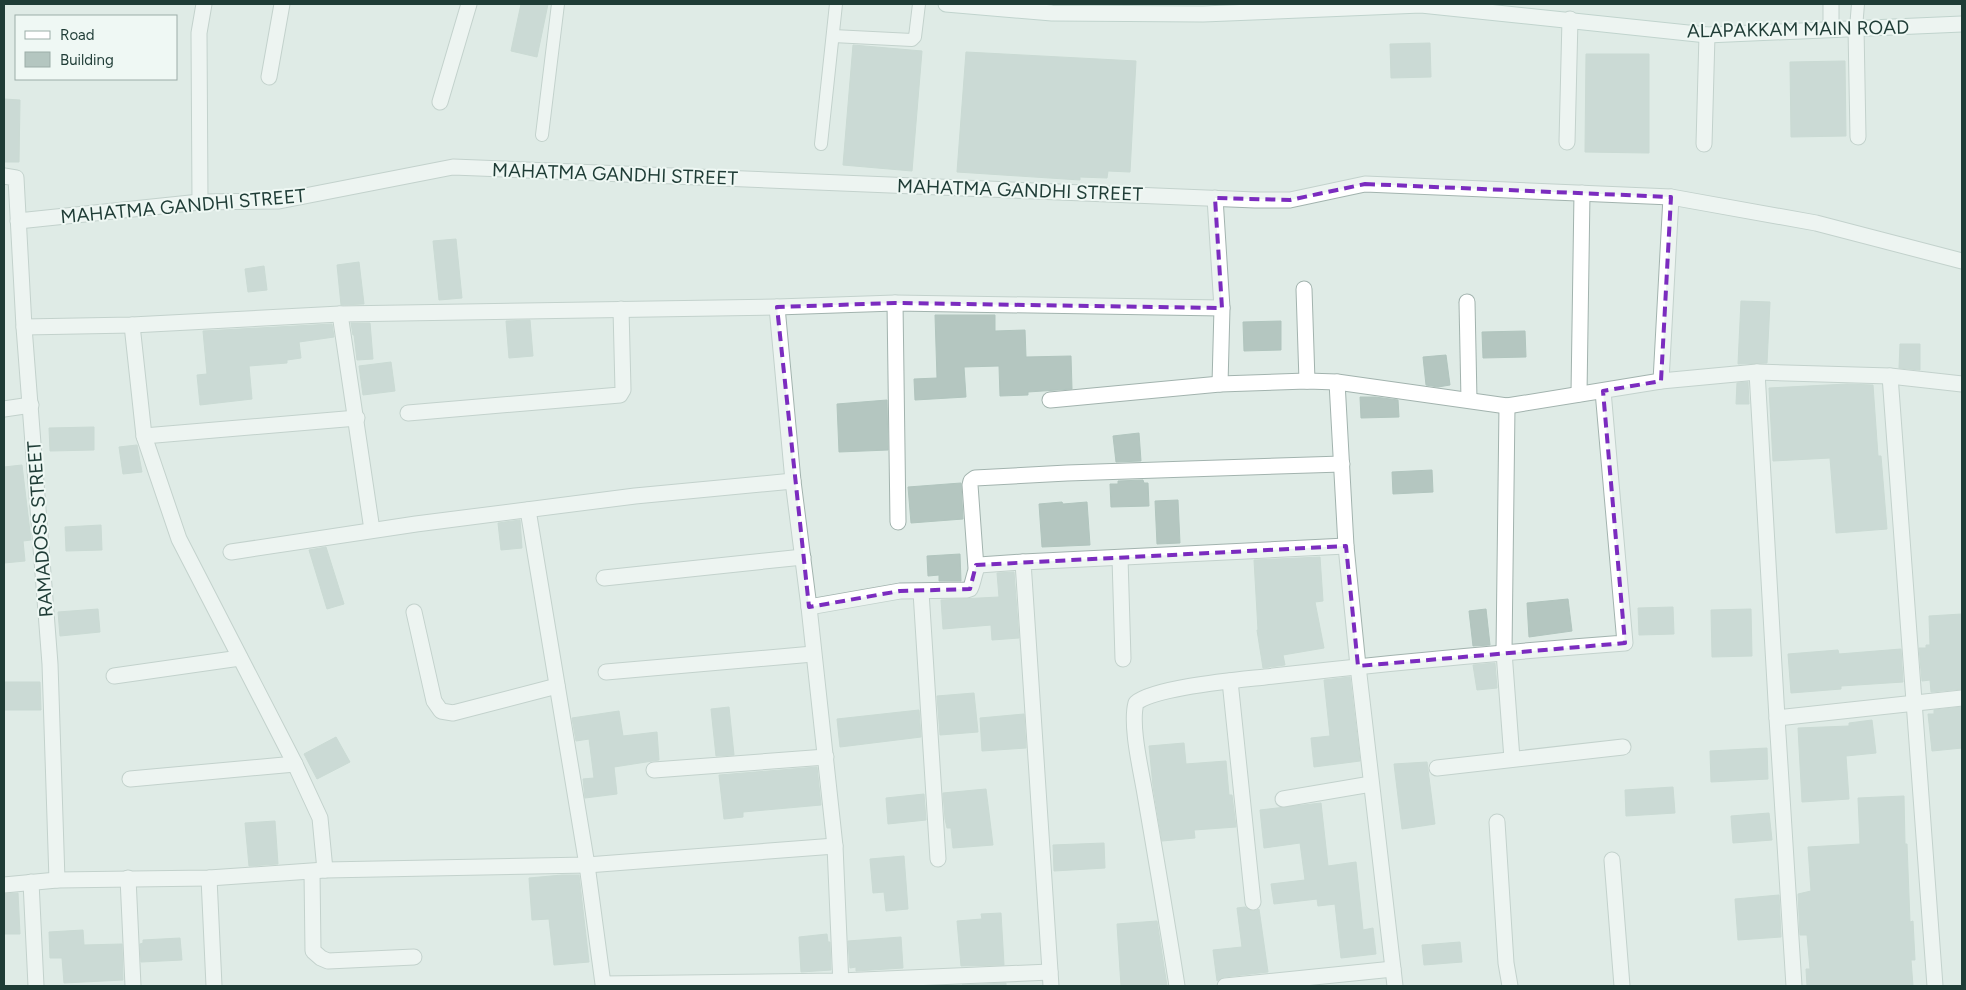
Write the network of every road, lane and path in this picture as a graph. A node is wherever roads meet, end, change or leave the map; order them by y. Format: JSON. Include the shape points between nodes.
{"nodes":[{"id":1,"x":204,"y":4,"type":"edge"},
{"id":2,"x":282,"y":4,"type":"edge"},
{"id":3,"x":469,"y":4,"type":"edge"},
{"id":4,"x":558,"y":4,"type":"edge"},
{"id":5,"x":836,"y":4,"type":"edge"},
{"id":6,"x":919,"y":4,"type":"edge"},
{"id":7,"x":946,"y":4,"type":"edge"},
{"id":8,"x":1830,"y":4,"type":"edge"},
{"id":9,"x":1858,"y":4,"type":"edge"},
{"id":10,"x":1053,"y":8,"type":"edge"},
{"id":11,"x":1204,"y":9,"type":"edge"},
{"id":12,"x":1570,"y":19,"type":"junction"},
{"id":13,"x":1962,"y":24,"type":"edge"},
{"id":14,"x":1856,"y":28,"type":"junction"},
{"id":15,"x":1831,"y":29,"type":"junction"},
{"id":16,"x":1707,"y":35,"type":"junction"},
{"id":17,"x":833,"y":36,"type":"junction"},
{"id":18,"x":269,"y":78,"type":"dead end"},
{"id":19,"x":440,"y":102,"type":"dead end"},
{"id":20,"x":542,"y":135,"type":"dead end"},
{"id":21,"x":1858,"y":138,"type":"dead end"},
{"id":22,"x":1567,"y":142,"type":"dead end"},
{"id":23,"x":821,"y":144,"type":"dead end"},
{"id":24,"x":1704,"y":144,"type":"dead end"},
{"id":25,"x":10,"y":177,"type":"edge"},
{"id":26,"x":1582,"y":193,"type":"junction"},
{"id":27,"x":1671,"y":197,"type":"junction"},
{"id":28,"x":1215,"y":198,"type":"junction"},
{"id":29,"x":200,"y":202,"type":"junction"},
{"id":30,"x":18,"y":221,"type":"junction"},
{"id":31,"x":1962,"y":261,"type":"edge"},
{"id":32,"x":1304,"y":289,"type":"dead end"},
{"id":33,"x":1468,"y":302,"type":"dead end"},
{"id":34,"x":895,"y":303,"type":"junction"},
{"id":35,"x":778,"y":307,"type":"junction"},
{"id":36,"x":1222,"y":308,"type":"junction"},
{"id":37,"x":621,"y":309,"type":"junction"},
{"id":38,"x":340,"y":314,"type":"junction"},
{"id":39,"x":132,"y":324,"type":"junction"},
{"id":40,"x":24,"y":327,"type":"junction"},
{"id":41,"x":1757,"y":372,"type":"junction"},
{"id":42,"x":1890,"y":376,"type":"junction"},
{"id":43,"x":1307,"y":381,"type":"junction"},
{"id":44,"x":1661,"y":381,"type":"junction"},
{"id":45,"x":1337,"y":382,"type":"junction"},
{"id":46,"x":1220,"y":384,"type":"junction"},
{"id":47,"x":1962,"y":384,"type":"edge"},
{"id":48,"x":1603,"y":391,"type":"junction"},
{"id":49,"x":1579,"y":394,"type":"junction"},
{"id":50,"x":1050,"y":400,"type":"dead end"},
{"id":51,"x":1468,"y":400,"type":"junction"},
{"id":52,"x":31,"y":405,"type":"junction"},
{"id":53,"x":1507,"y":406,"type":"junction"},
{"id":54,"x":4,"y":409,"type":"edge"},
{"id":55,"x":408,"y":413,"type":"dead end"},
{"id":56,"x":357,"y":418,"type":"junction"},
{"id":57,"x":144,"y":436,"type":"junction"},
{"id":58,"x":1342,"y":464,"type":"junction"},
{"id":59,"x":793,"y":481,"type":"junction"},
{"id":60,"x":528,"y":510,"type":"junction"},
{"id":61,"x":898,"y":522,"type":"dead end"},
{"id":62,"x":372,"y":530,"type":"junction"},
{"id":63,"x":1346,"y":546,"type":"junction"},
{"id":64,"x":231,"y":552,"type":"dead end"},
{"id":65,"x":803,"y":557,"type":"junction"},
{"id":66,"x":1120,"y":558,"type":"junction"},
{"id":67,"x":1023,"y":562,"type":"junction"},
{"id":68,"x":976,"y":568,"type":"junction"},
{"id":69,"x":604,"y":578,"type":"dead end"},
{"id":70,"x":921,"y":592,"type":"junction"},
{"id":71,"x":809,"y":607,"type":"junction"},
{"id":72,"x":414,"y":612,"type":"dead end"},
{"id":73,"x":1504,"y":652,"type":"junction"},
{"id":74,"x":813,"y":654,"type":"junction"},
{"id":75,"x":240,"y":658,"type":"junction"},
{"id":76,"x":1123,"y":659,"type":"dead end"},
{"id":77,"x":1358,"y":666,"type":"junction"},
{"id":78,"x":606,"y":672,"type":"dead end"},
{"id":79,"x":114,"y":676,"type":"dead end"},
{"id":80,"x":1230,"y":681,"type":"junction"},
{"id":81,"x":556,"y":686,"type":"junction"},
{"id":82,"x":1962,"y":698,"type":"edge"},
{"id":83,"x":1914,"y":703,"type":"junction"},
{"id":84,"x":1777,"y":718,"type":"junction"},
{"id":85,"x":1623,"y":747,"type":"dead end"},
{"id":86,"x":826,"y":757,"type":"junction"},
{"id":87,"x":1512,"y":759,"type":"junction"},
{"id":88,"x":295,"y":764,"type":"junction"},
{"id":89,"x":1437,"y":768,"type":"dead end"},
{"id":90,"x":654,"y":770,"type":"dead end"},
{"id":91,"x":130,"y":779,"type":"dead end"},
{"id":92,"x":1371,"y":784,"type":"junction"},
{"id":93,"x":1283,"y":799,"type":"dead end"},
{"id":94,"x":1497,"y":822,"type":"dead end"},
{"id":95,"x":835,"y":846,"type":"junction"},
{"id":96,"x":938,"y":859,"type":"dead end"},
{"id":97,"x":1612,"y":860,"type":"dead end"},
{"id":98,"x":587,"y":865,"type":"junction"},
{"id":99,"x":318,"y":871,"type":"junction"},
{"id":100,"x":128,"y":878,"type":"junction"},
{"id":101,"x":209,"y":878,"type":"junction"},
{"id":102,"x":57,"y":880,"type":"junction"},
{"id":103,"x":31,"y":882,"type":"junction"},
{"id":104,"x":4,"y":885,"type":"edge"},
{"id":105,"x":1253,"y":902,"type":"dead end"},
{"id":106,"x":414,"y":958,"type":"dead end"},
{"id":107,"x":1393,"y":969,"type":"junction"},
{"id":108,"x":1051,"y":979,"type":"edge"},
{"id":109,"x":841,"y":983,"type":"edge"},
{"id":110,"x":36,"y":986,"type":"edge"},
{"id":111,"x":133,"y":986,"type":"edge"},
{"id":112,"x":214,"y":986,"type":"edge"},
{"id":113,"x":1178,"y":986,"type":"edge"},
{"id":114,"x":1225,"y":986,"type":"edge"},
{"id":115,"x":1395,"y":986,"type":"edge"},
{"id":116,"x":1510,"y":986,"type":"edge"},
{"id":117,"x":1622,"y":986,"type":"edge"},
{"id":118,"x":1794,"y":986,"type":"edge"},
{"id":119,"x":1935,"y":986,"type":"edge"}],
"edges":[{"from":1,"to":29,"type":"street","via":[[199,33]]},
{"from":2,"to":18,"type":"street"},
{"from":3,"to":19,"type":"street"},
{"from":4,"to":20,"type":"lane"},
{"from":5,"to":17,"type":"lane"},
{"from":6,"to":17,"type":"lane","via":[[912,40]]},
{"from":7,"to":10,"type":"street","name":"ALAPAKKAM MAIN ROAD"},
{"from":8,"to":15,"type":"street"},
{"from":9,"to":14,"type":"lane"},
{"from":10,"to":11,"type":"street","name":"ALAPAKKAM MAIN ROAD"},
{"from":11,"to":12,"type":"street","name":"ALAPAKKAM MAIN ROAD","via":[[1421,5]]},
{"from":12,"to":16,"type":"street","name":"ALAPAKKAM MAIN ROAD"},
{"from":12,"to":22,"type":"street"},
{"from":13,"to":14,"type":"street","name":"ALAPAKKAM MAIN ROAD"},
{"from":14,"to":15,"type":"street","name":"ALAPAKKAM MAIN ROAD"},
{"from":14,"to":21,"type":"street"},
{"from":15,"to":16,"type":"street","name":"ALAPAKKAM MAIN ROAD"},
{"from":16,"to":24,"type":"street"},
{"from":17,"to":23,"type":"lane"},
{"from":25,"to":30,"type":"street","name":"RAMADOSS STREET"},
{"from":26,"to":27,"type":"street","name":"MAHATMA GANDHI STREET"},
{"from":26,"to":28,"type":"street","name":"MAHATMA GANDHI STREET","via":[[1365,184],[1290,200]]},
{"from":26,"to":49,"type":"street"},
{"from":27,"to":31,"type":"street","name":"MAHATMA GANDHI STREET","via":[[1816,223]]},
{"from":27,"to":44,"type":"street"},
{"from":28,"to":29,"type":"street","name":"MAHATMA GANDHI STREET","via":[[453,167],[279,202]]},
{"from":28,"to":36,"type":"street"},
{"from":29,"to":30,"type":"street","name":"MAHATMA GANDHI STREET"},
{"from":30,"to":40,"type":"street","name":"RAMADOSS STREET"},
{"from":32,"to":43,"type":"street"},
{"from":33,"to":51,"type":"street"},
{"from":34,"to":35,"type":"street"},
{"from":34,"to":36,"type":"street"},
{"from":34,"to":61,"type":"street"},
{"from":35,"to":37,"type":"street"},
{"from":35,"to":59,"type":"street"},
{"from":36,"to":46,"type":"street"},
{"from":37,"to":38,"type":"street"},
{"from":37,"to":55,"type":"street","via":[[623,390],[620,395]]},
{"from":38,"to":39,"type":"street"},
{"from":38,"to":56,"type":"street"},
{"from":39,"to":40,"type":"street"},
{"from":39,"to":57,"type":"street"},
{"from":40,"to":52,"type":"street","name":"RAMADOSS STREET"},
{"from":41,"to":42,"type":"street"},
{"from":41,"to":44,"type":"street"},
{"from":41,"to":84,"type":"street"},
{"from":42,"to":47,"type":"street"},
{"from":42,"to":83,"type":"street"},
{"from":43,"to":45,"type":"street"},
{"from":43,"to":46,"type":"street"},
{"from":44,"to":48,"type":"street"},
{"from":45,"to":51,"type":"street"},
{"from":45,"to":58,"type":"street"},
{"from":46,"to":50,"type":"street"},
{"from":48,"to":49,"type":"street"},
{"from":48,"to":73,"type":"street","via":[[1625,643]]},
{"from":49,"to":53,"type":"street"},
{"from":51,"to":53,"type":"street"},
{"from":52,"to":54,"type":"street"},
{"from":52,"to":102,"type":"street","name":"RAMADOSS STREET","via":[[50,664]]},
{"from":53,"to":73,"type":"street"},
{"from":56,"to":57,"type":"street"},
{"from":56,"to":62,"type":"street"},
{"from":57,"to":75,"type":"street","via":[[179,539]]},
{"from":58,"to":63,"type":"street"},
{"from":58,"to":68,"type":"street","via":[[975,478],[970,485]]},
{"from":59,"to":60,"type":"street"},
{"from":59,"to":65,"type":"street"},
{"from":60,"to":62,"type":"street"},
{"from":60,"to":81,"type":"street"},
{"from":62,"to":64,"type":"street"},
{"from":63,"to":66,"type":"street"},
{"from":63,"to":77,"type":"street"},
{"from":65,"to":69,"type":"street"},
{"from":65,"to":71,"type":"street"},
{"from":66,"to":67,"type":"street"},
{"from":66,"to":76,"type":"street"},
{"from":67,"to":68,"type":"street","via":[[986,564]]},
{"from":67,"to":108,"type":"street"},
{"from":68,"to":70,"type":"street","via":[[970,589]]},
{"from":70,"to":71,"type":"street","via":[[900,591]]},
{"from":70,"to":96,"type":"street"},
{"from":71,"to":74,"type":"street"},
{"from":72,"to":81,"type":"street","via":[[434,701],[441,711],[453,713]]},
{"from":73,"to":77,"type":"street"},
{"from":73,"to":87,"type":"street"},
{"from":74,"to":78,"type":"street"},
{"from":74,"to":86,"type":"street"},
{"from":75,"to":79,"type":"street"},
{"from":75,"to":88,"type":"street"},
{"from":77,"to":80,"type":"street"},
{"from":77,"to":92,"type":"street"},
{"from":80,"to":105,"type":"street"},
{"from":80,"to":113,"type":"street","via":[[1147,696],[1136,703],[1134,711]]},
{"from":81,"to":98,"type":"street"},
{"from":82,"to":83,"type":"street"},
{"from":83,"to":84,"type":"street"},
{"from":83,"to":119,"type":"street"},
{"from":84,"to":118,"type":"street"},
{"from":85,"to":87,"type":"street"},
{"from":86,"to":90,"type":"street"},
{"from":86,"to":95,"type":"street"},
{"from":87,"to":89,"type":"street"},
{"from":88,"to":91,"type":"street"},
{"from":88,"to":99,"type":"street","via":[[320,818]]},
{"from":92,"to":93,"type":"street"},
{"from":92,"to":107,"type":"street"},
{"from":94,"to":116,"type":"street"},
{"from":95,"to":98,"type":"street"},
{"from":95,"to":109,"type":"street"},
{"from":97,"to":117,"type":"street"},
{"from":98,"to":99,"type":"street"},
{"from":98,"to":109,"type":"street","via":[[603,984]]},
{"from":99,"to":101,"type":"street"},
{"from":99,"to":106,"type":"street","via":[[313,951],[316,954],[328,961]]},
{"from":100,"to":101,"type":"street"},
{"from":100,"to":102,"type":"street"},
{"from":100,"to":111,"type":"street"},
{"from":101,"to":112,"type":"street"},
{"from":102,"to":103,"type":"street"},
{"from":103,"to":104,"type":"street"},
{"from":103,"to":110,"type":"street"},
{"from":107,"to":114,"type":"street"},
{"from":107,"to":115,"type":"street"},
{"from":108,"to":109,"type":"street"}]}
